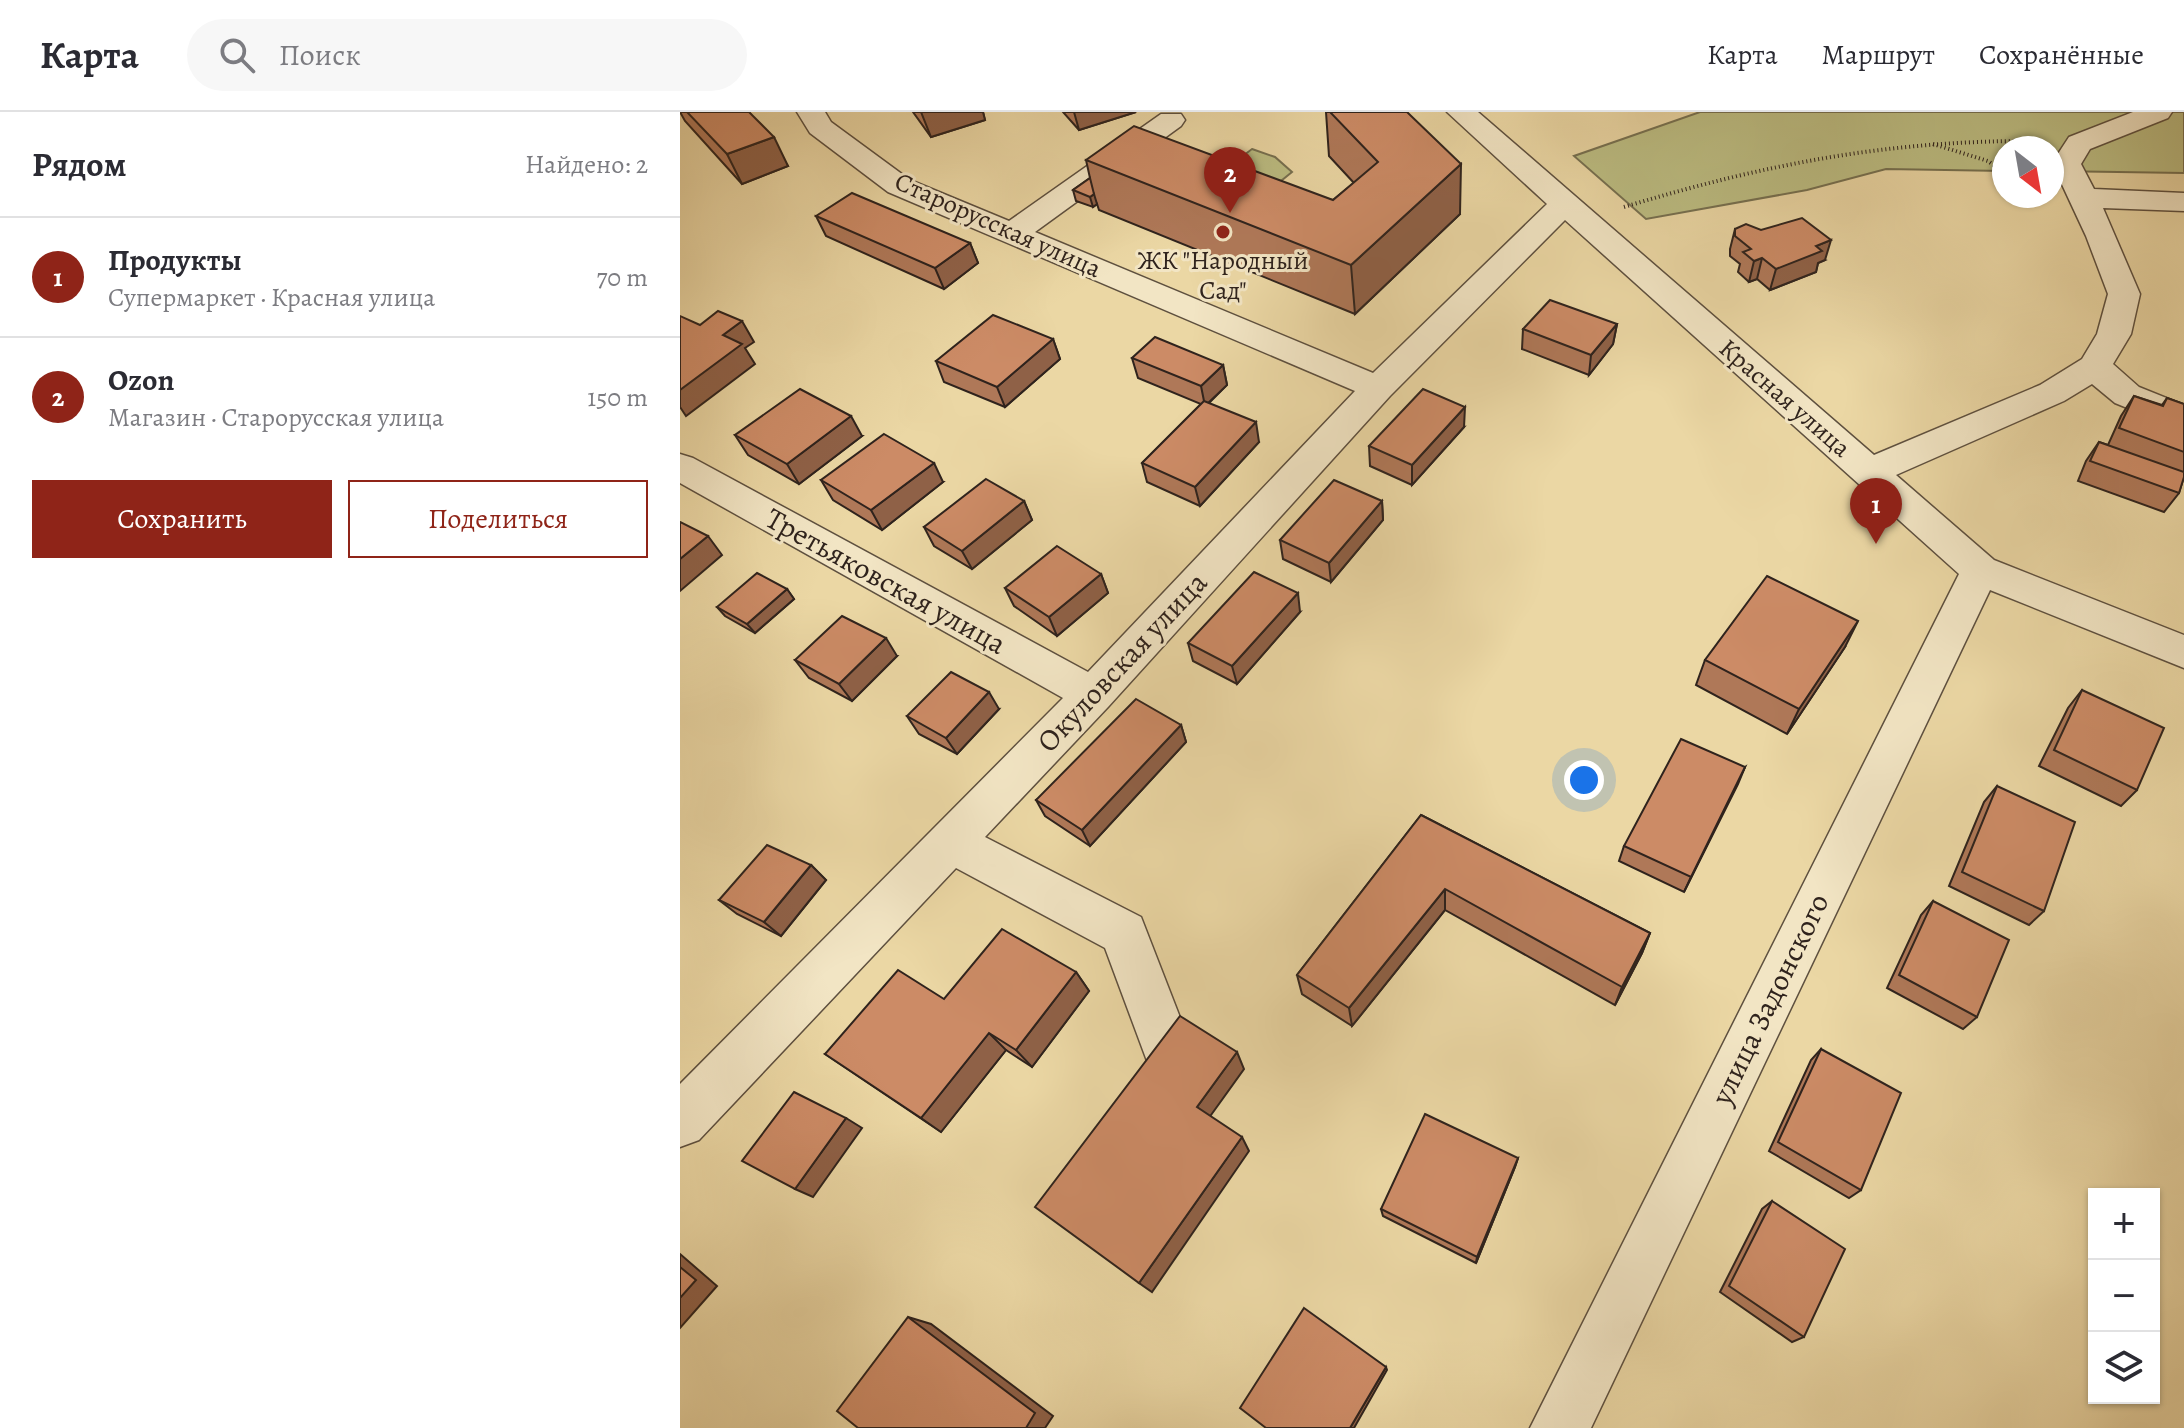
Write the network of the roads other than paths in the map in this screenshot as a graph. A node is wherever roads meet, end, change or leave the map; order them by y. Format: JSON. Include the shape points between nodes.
{"nodes":[{"id":1,"x":811,"y":112,"type":"edge"},
{"id":2,"x":1461,"y":112,"type":"edge"},
{"id":3,"x":2158,"y":112,"type":"edge"},
{"id":4,"x":1171,"y":120,"type":"dead end"},
{"id":5,"x":1133,"y":147,"type":"junction"},
{"id":6,"x":1162,"y":158,"type":"edge"},
{"id":7,"x":2083,"y":198,"type":"junction"},
{"id":8,"x":2184,"y":202,"type":"edge"},
{"id":9,"x":1084,"y":204,"type":"edge"},
{"id":10,"x":1573,"y":212,"type":"junction"},
{"id":11,"x":1023,"y":238,"type":"junction"},
{"id":12,"x":2094,"y":367,"type":"junction"},
{"id":13,"x":1378,"y":388,"type":"junction"},
{"id":14,"x":2184,"y":419,"type":"edge"},
{"id":15,"x":680,"y":467,"type":"edge"},
{"id":16,"x":1869,"y":472,"type":"junction"},
{"id":17,"x":1980,"y":570,"type":"junction"},
{"id":18,"x":2184,"y":652,"type":"edge"},
{"id":19,"x":1093,"y":695,"type":"junction"},
{"id":20,"x":951,"y":842,"type":"junction"},
{"id":21,"x":1168,"y":1051,"type":"edge"},
{"id":22,"x":680,"y":1121,"type":"edge"},
{"id":23,"x":1560,"y":1428,"type":"edge"}],
"edges":[{"from":1,"to":11,"type":"street","name":"Старорусская улица","via":[[820,127],[899,186]]},
{"from":2,"to":10,"type":"street","name":"Красная улица"},
{"from":3,"to":7,"type":"street","via":[[2079,143],[2066,164]]},
{"from":4,"to":5,"type":"street"},
{"from":5,"to":6,"type":"street"},
{"from":5,"to":11,"type":"street"},
{"from":7,"to":8,"type":"street"},
{"from":7,"to":12,"type":"street","via":[[2124,294],[2114,334]]},
{"from":9,"to":11,"type":"street"},
{"from":10,"to":13,"type":"street","name":"Окуловская улица"},
{"from":10,"to":16,"type":"street","name":"Красная улица"},
{"from":11,"to":13,"type":"street","name":"Старорусская улица"},
{"from":12,"to":14,"type":"street","via":[[2127,395]]},
{"from":12,"to":16,"type":"street","via":[[2052,393]]},
{"from":13,"to":19,"type":"street","name":"Окуловская улица"},
{"from":15,"to":19,"type":"street","name":"Третьяковская улица"},
{"from":16,"to":17,"type":"street","name":"Красная улица"},
{"from":17,"to":18,"type":"street","name":"Красная улица"},
{"from":17,"to":23,"type":"street","name":"улица Задонского"},
{"from":19,"to":20,"type":"street","name":"Окуловская улица"},
{"from":20,"to":21,"type":"street","via":[[1124,933]]},
{"from":20,"to":22,"type":"street","name":"Окуловская улица"}]}
